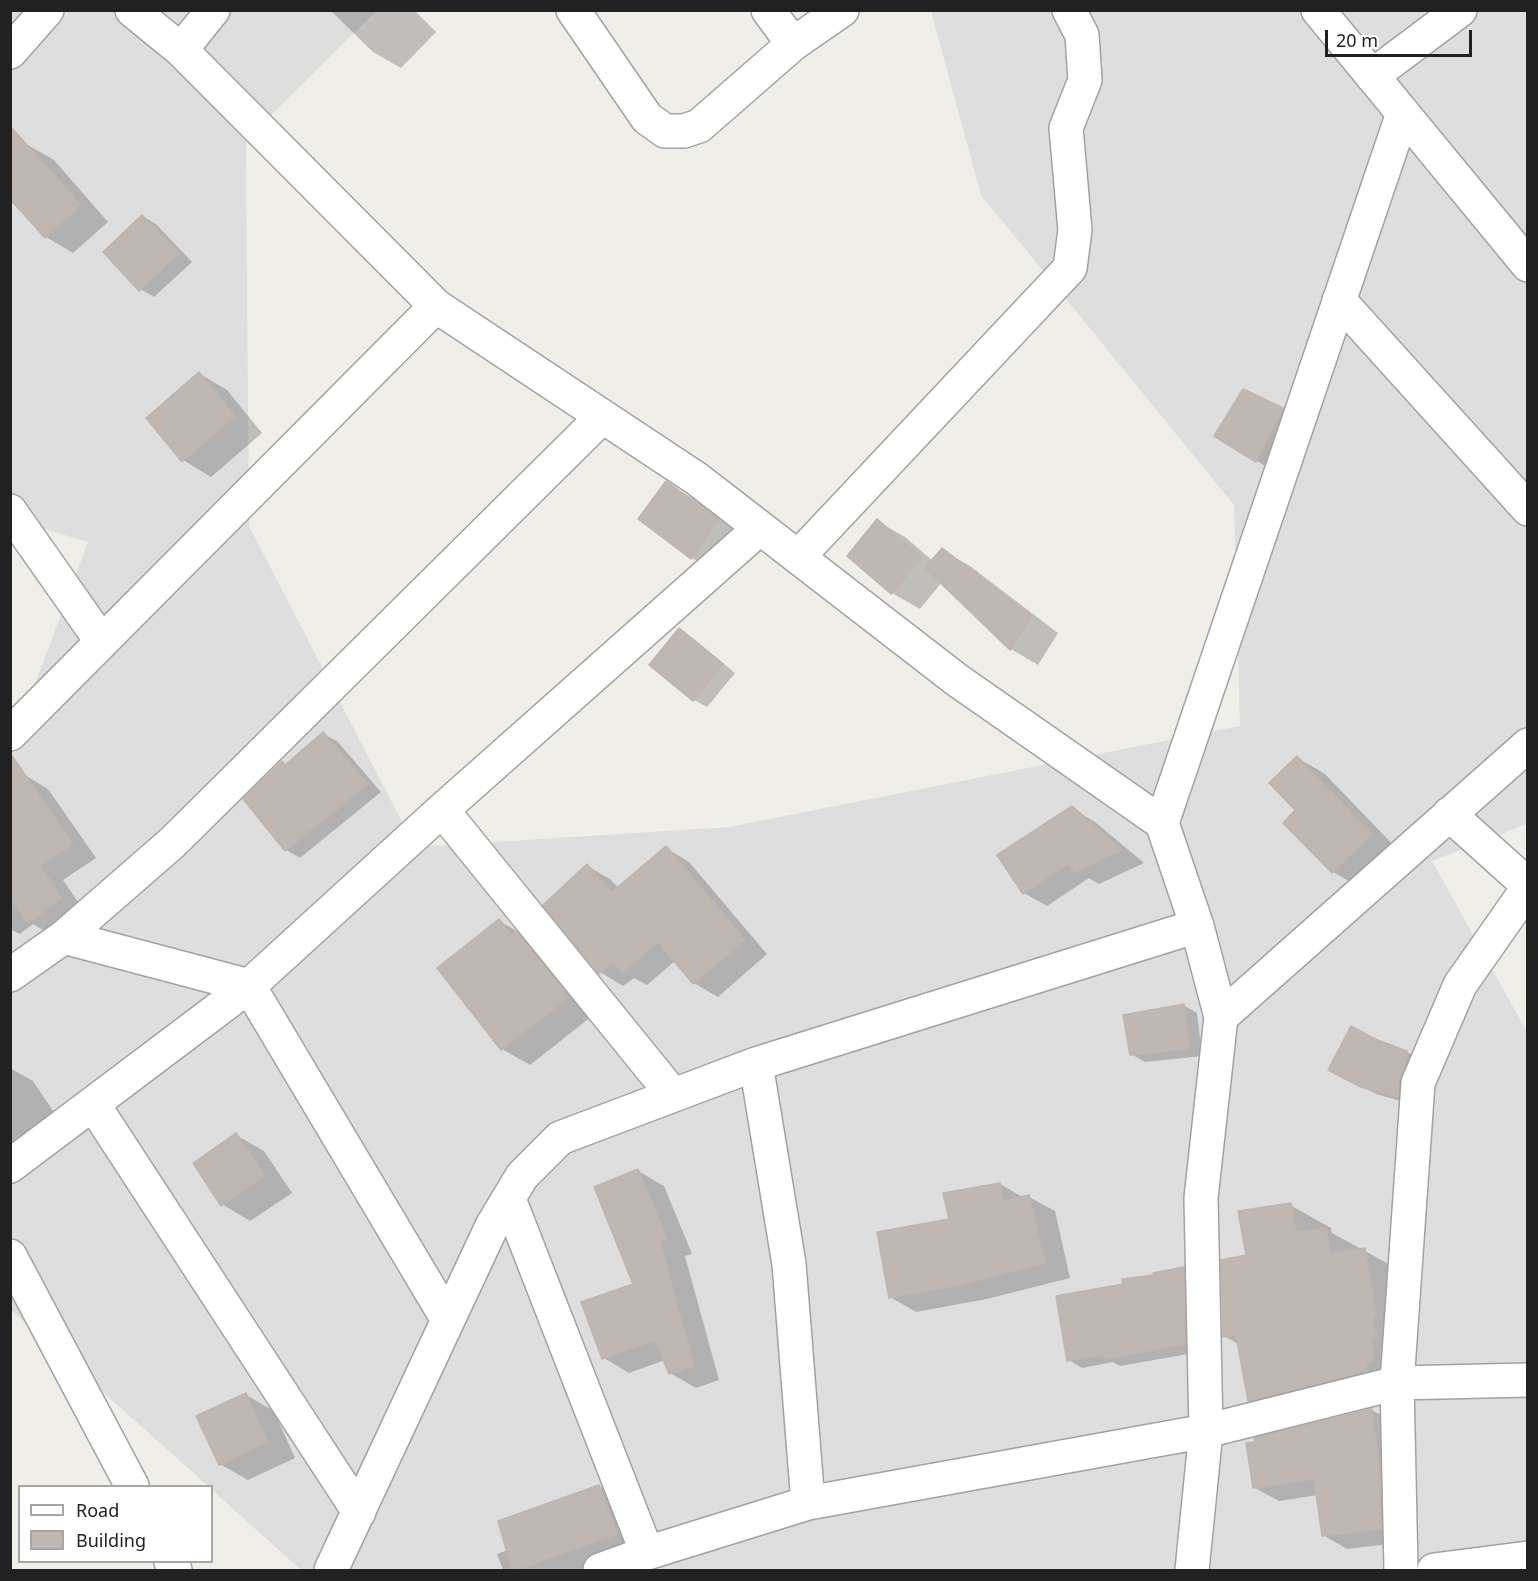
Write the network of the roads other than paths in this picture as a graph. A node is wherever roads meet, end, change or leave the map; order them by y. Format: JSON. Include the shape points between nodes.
{"nodes":[{"id":1,"x":47,"y":10,"type":"edge"},
{"id":2,"x":132,"y":10,"type":"edge"},
{"id":3,"x":213,"y":10,"type":"edge"},
{"id":4,"x":573,"y":10,"type":"edge"},
{"id":5,"x":768,"y":10,"type":"edge"},
{"id":6,"x":842,"y":10,"type":"edge"},
{"id":7,"x":1069,"y":10,"type":"edge"},
{"id":8,"x":1318,"y":10,"type":"edge"},
{"id":9,"x":1460,"y":10,"type":"edge"},
{"id":10,"x":794,"y":44,"type":"junction"},
{"id":11,"x":181,"y":50,"type":"junction"},
{"id":12,"x":10,"y":52,"type":"edge"},
{"id":13,"x":1372,"y":76,"type":"junction"},
{"id":14,"x":1402,"y":113,"type":"junction"},
{"id":15,"x":1527,"y":265,"type":"edge"},
{"id":16,"x":1339,"y":300,"type":"junction"},
{"id":17,"x":436,"y":306,"type":"junction"},
{"id":18,"x":602,"y":417,"type":"junction"},
{"id":19,"x":1527,"y":509,"type":"edge"},
{"id":20,"x":10,"y":512,"type":"edge"},
{"id":21,"x":759,"y":528,"type":"junction"},
{"id":22,"x":798,"y":557,"type":"junction"},
{"id":23,"x":102,"y":642,"type":"junction"},
{"id":24,"x":10,"y":734,"type":"edge"},
{"id":25,"x":1527,"y":745,"type":"edge"},
{"id":26,"x":442,"y":810,"type":"junction"},
{"id":27,"x":1449,"y":814,"type":"junction"},
{"id":28,"x":1162,"y":823,"type":"junction"},
{"id":29,"x":1527,"y":886,"type":"edge"},
{"id":30,"x":1197,"y":926,"type":"junction"},
{"id":31,"x":64,"y":937,"type":"junction"},
{"id":32,"x":10,"y":975,"type":"edge"},
{"id":33,"x":249,"y":986,"type":"junction"},
{"id":34,"x":1221,"y":1017,"type":"junction"},
{"id":35,"x":756,"y":1064,"type":"junction"},
{"id":36,"x":673,"y":1095,"type":"junction"},
{"id":37,"x":93,"y":1104,"type":"junction"},
{"id":38,"x":10,"y":1166,"type":"edge"},
{"id":39,"x":509,"y":1199,"type":"junction"},
{"id":40,"x":13,"y":1265,"type":"edge"},
{"id":41,"x":448,"y":1320,"type":"junction"},
{"id":42,"x":1527,"y":1380,"type":"edge"},
{"id":43,"x":1396,"y":1383,"type":"junction"},
{"id":44,"x":1206,"y":1431,"type":"junction"},
{"id":45,"x":131,"y":1485,"type":"edge"},
{"id":46,"x":808,"y":1503,"type":"junction"},
{"id":47,"x":359,"y":1512,"type":"junction"},
{"id":48,"x":647,"y":1553,"type":"junction"},
{"id":49,"x":1527,"y":1558,"type":"edge"},
{"id":50,"x":332,"y":1570,"type":"edge"},
{"id":51,"x":600,"y":1570,"type":"edge"},
{"id":52,"x":1192,"y":1570,"type":"edge"},
{"id":53,"x":1401,"y":1570,"type":"edge"},
{"id":54,"x":1434,"y":1570,"type":"edge"}],
"edges":[{"from":1,"to":12,"type":"street"},
{"from":2,"to":11,"type":"street"},
{"from":3,"to":11,"type":"street"},
{"from":4,"to":10,"type":"street","via":[[647,118],[665,131],[699,126]]},
{"from":5,"to":10,"type":"street"},
{"from":6,"to":10,"type":"street"},
{"from":7,"to":22,"type":"street","via":[[1082,35],[1085,80],[1066,128],[1075,230],[1070,268]]},
{"from":8,"to":13,"type":"street"},
{"from":9,"to":13,"type":"street"},
{"from":11,"to":17,"type":"street"},
{"from":13,"to":14,"type":"street"},
{"from":14,"to":15,"type":"street"},
{"from":14,"to":16,"type":"street"},
{"from":16,"to":19,"type":"street"},
{"from":16,"to":28,"type":"street"},
{"from":17,"to":18,"type":"street"},
{"from":17,"to":23,"type":"street"},
{"from":18,"to":21,"type":"street","via":[[697,479]]},
{"from":18,"to":31,"type":"street","via":[[173,842]]},
{"from":20,"to":23,"type":"street"},
{"from":21,"to":22,"type":"street"},
{"from":21,"to":26,"type":"street"},
{"from":22,"to":28,"type":"street","via":[[957,680]]},
{"from":23,"to":24,"type":"street"},
{"from":25,"to":27,"type":"street"},
{"from":26,"to":33,"type":"street"},
{"from":26,"to":36,"type":"street"},
{"from":27,"to":29,"type":"street"},
{"from":27,"to":34,"type":"street"},
{"from":28,"to":30,"type":"street"},
{"from":29,"to":43,"type":"street","via":[[1460,985],[1418,1083]]},
{"from":30,"to":34,"type":"street"},
{"from":30,"to":35,"type":"street"},
{"from":31,"to":32,"type":"street"},
{"from":31,"to":33,"type":"street"},
{"from":33,"to":37,"type":"street"},
{"from":33,"to":41,"type":"street"},
{"from":34,"to":44,"type":"street","via":[[1201,1198]]},
{"from":35,"to":36,"type":"street"},
{"from":35,"to":46,"type":"street","via":[[789,1264]]},
{"from":36,"to":39,"type":"street","via":[[560,1138],[522,1176]]},
{"from":37,"to":38,"type":"street"},
{"from":37,"to":47,"type":"street"},
{"from":39,"to":41,"type":"street","via":[[492,1226]]},
{"from":39,"to":48,"type":"street"},
{"from":40,"to":45,"type":"street"},
{"from":41,"to":47,"type":"street"},
{"from":42,"to":43,"type":"street"},
{"from":43,"to":44,"type":"street"},
{"from":43,"to":53,"type":"street"},
{"from":44,"to":46,"type":"street"},
{"from":44,"to":52,"type":"street"},
{"from":46,"to":48,"type":"street"},
{"from":47,"to":50,"type":"street"},
{"from":48,"to":51,"type":"street"},
{"from":49,"to":54,"type":"street"}]}
